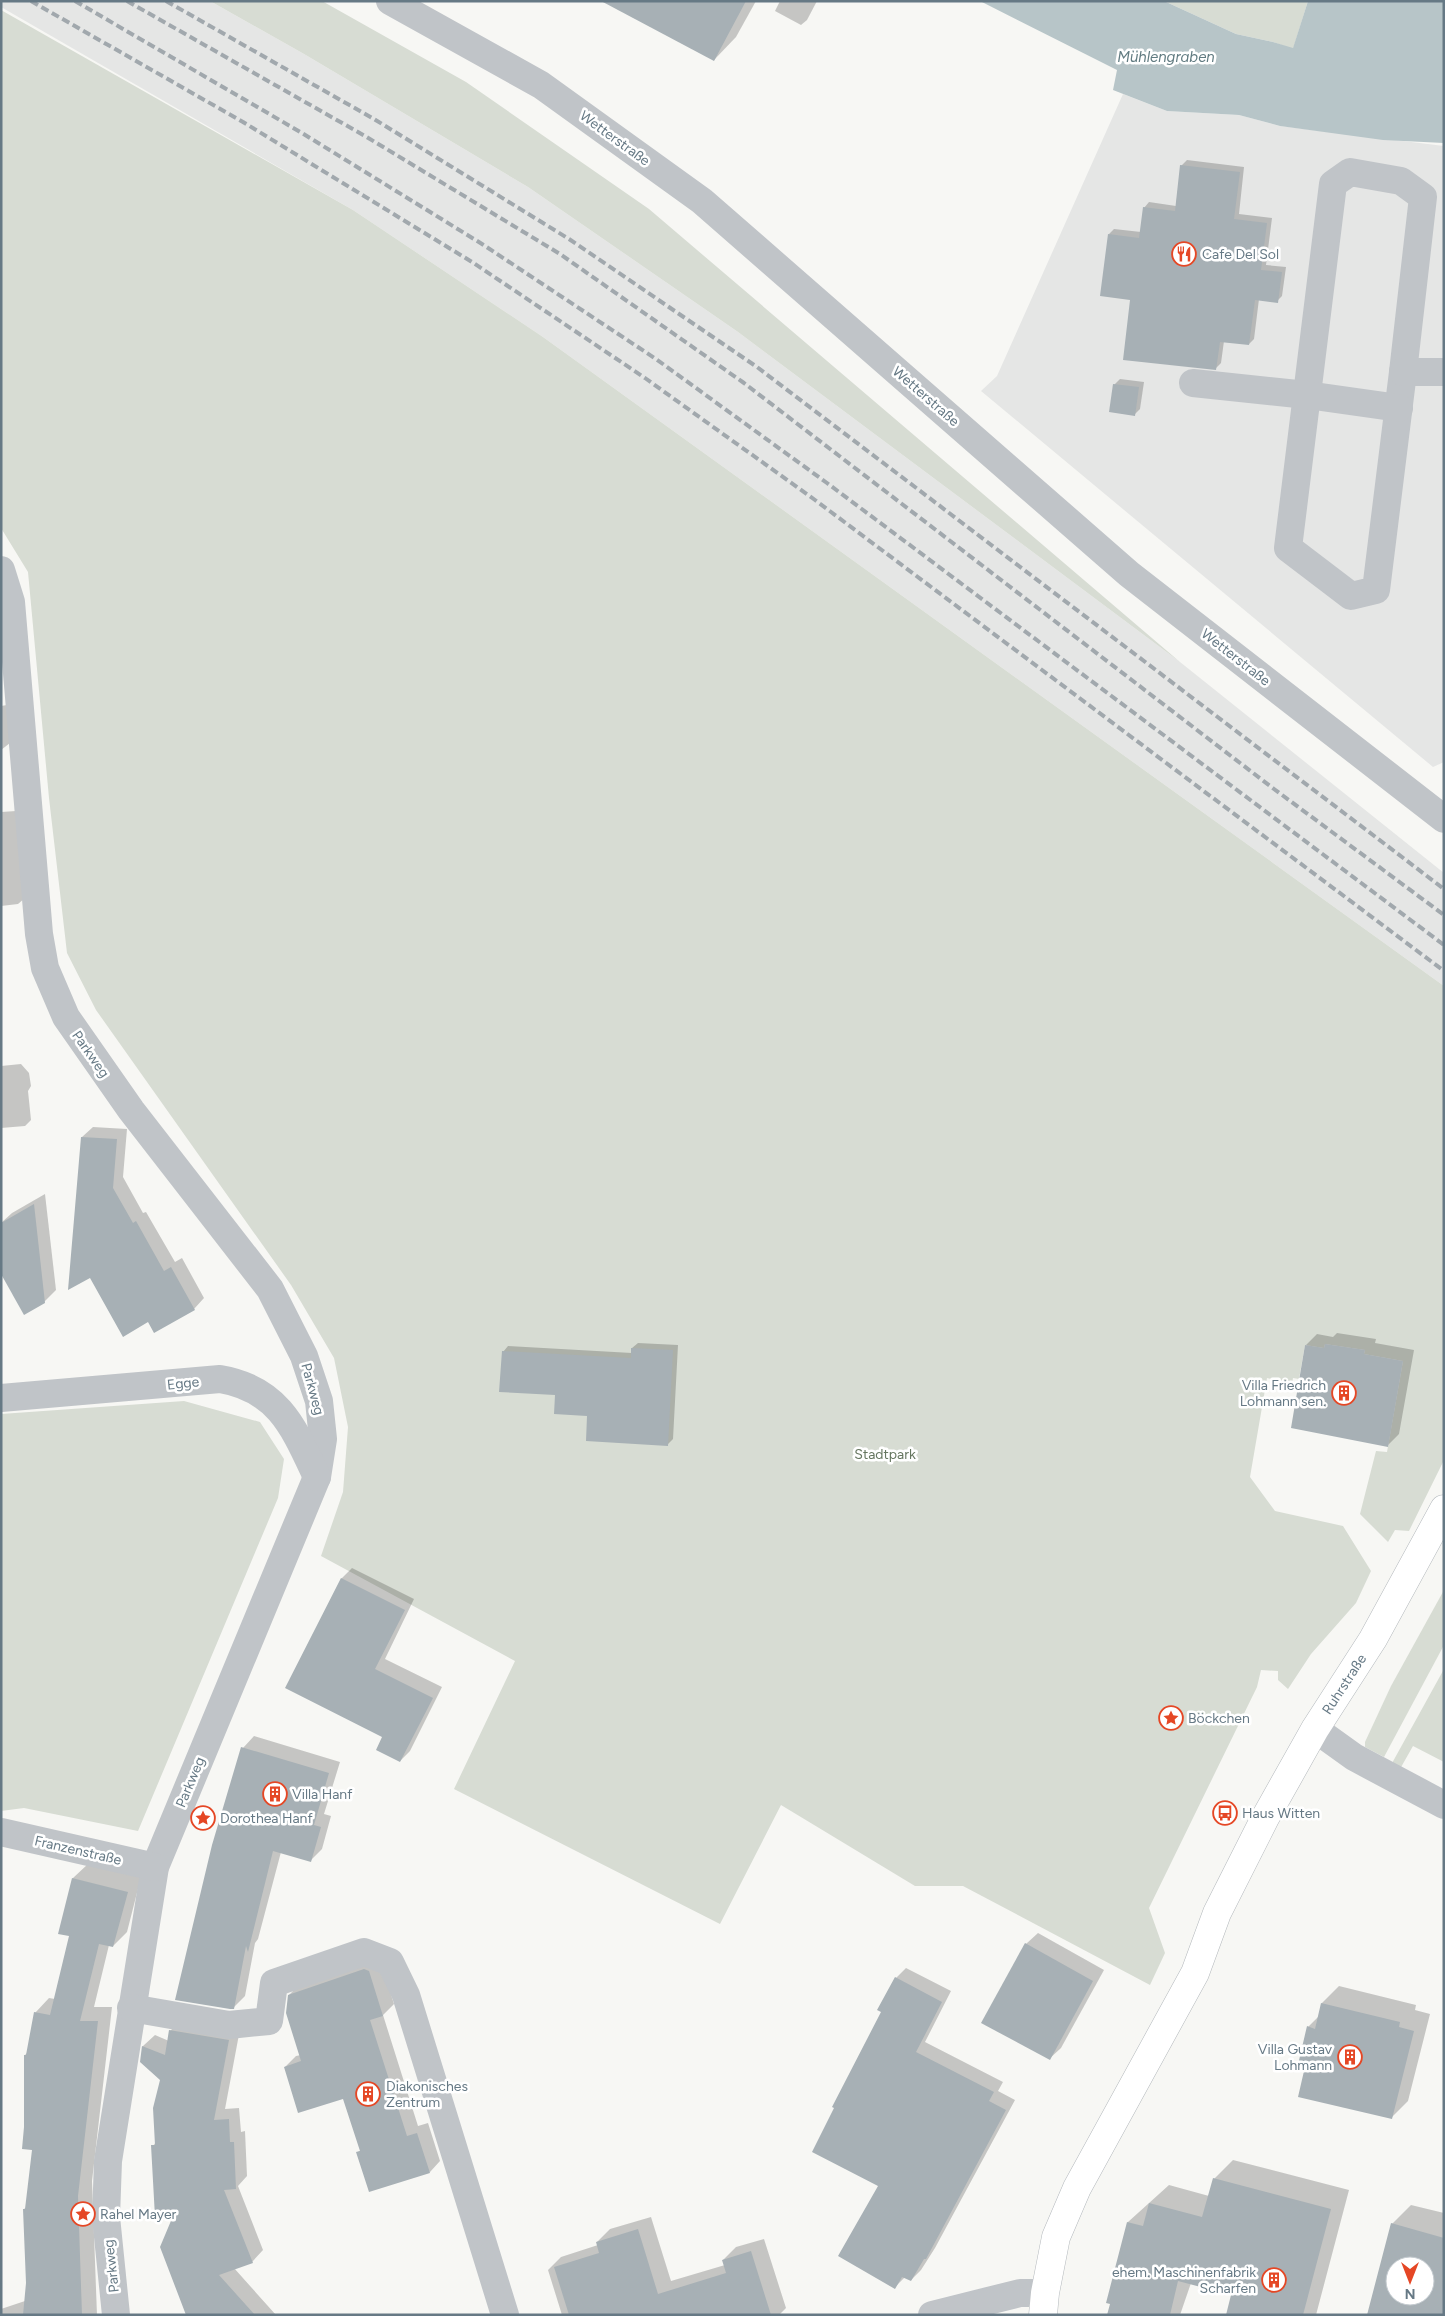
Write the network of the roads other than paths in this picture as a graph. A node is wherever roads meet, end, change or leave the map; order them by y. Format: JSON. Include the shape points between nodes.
{"nodes":[{"id":1,"x":390,"y":1,"type":"edge"},
{"id":2,"x":1403,"y":372,"type":"junction"},
{"id":3,"x":1444,"y":372,"type":"edge"},
{"id":4,"x":1193,"y":383,"type":"dead end"},
{"id":5,"x":1307,"y":395,"type":"junction"},
{"id":6,"x":1399,"y":408,"type":"junction"},
{"id":7,"x":1,"y":570,"type":"edge"},
{"id":8,"x":1444,"y":819,"type":"edge"},
{"id":9,"x":1,"y":1398,"type":"edge"},
{"id":10,"x":317,"y":1477,"type":"junction"},
{"id":11,"x":1444,"y":1509,"type":"edge"},
{"id":12,"x":1315,"y":1729,"type":"junction"},
{"id":13,"x":1444,"y":1805,"type":"edge"},
{"id":14,"x":1,"y":1832,"type":"edge"},
{"id":15,"x":155,"y":1867,"type":"junction"},
{"id":16,"x":131,"y":2008,"type":"junction"},
{"id":17,"x":1044,"y":2304,"type":"edge"},
{"id":18,"x":116,"y":2315,"type":"edge"},
{"id":19,"x":505,"y":2315,"type":"edge"},
{"id":20,"x":932,"y":2315,"type":"edge"}],
"edges":[{"from":1,"to":8,"type":"street","name":"Wetterstraße","via":[[541,86],[702,201],[1129,574]]},
{"from":2,"to":3,"type":"street"},
{"from":2,"to":5,"type":"street","via":[[1423,197],[1401,181],[1350,172],[1333,184]]},
{"from":2,"to":6,"type":"street"},
{"from":4,"to":5,"type":"street"},
{"from":5,"to":6,"type":"street"},
{"from":5,"to":6,"type":"street","via":[[1288,548],[1351,596],[1376,590]]},
{"from":7,"to":10,"type":"street","name":"Parkweg","via":[[11,602],[36,908],[45,968],[66,1017],[109,1079],[270,1289],[304,1356],[319,1401],[323,1439]]},
{"from":9,"to":10,"type":"street","name":"Egge","via":[[220,1379],[238,1382],[259,1391],[282,1410]]},
{"from":10,"to":15,"type":"street","name":"Parkweg"},
{"from":11,"to":12,"type":"main road","name":"Ruhrstraße","via":[[1373,1639]]},
{"from":12,"to":13,"type":"street","via":[[1354,1757]]},
{"from":12,"to":17,"type":"main road","name":"Ruhrstraße","via":[[1217,1913],[1195,1973],[1077,2188],[1056,2237]]},
{"from":14,"to":15,"type":"street","name":"Franzenstraße"},
{"from":15,"to":16,"type":"street","name":"Parkweg"},
{"from":16,"to":18,"type":"street","name":"Parkweg","via":[[108,2161],[106,2217]]},
{"from":16,"to":19,"type":"street","via":[[229,2025],[269,2021],[274,1983],[364,1952],[390,1962],[406,1995]]},
{"from":17,"to":20,"type":"street","via":[[1020,2293]]}]}
